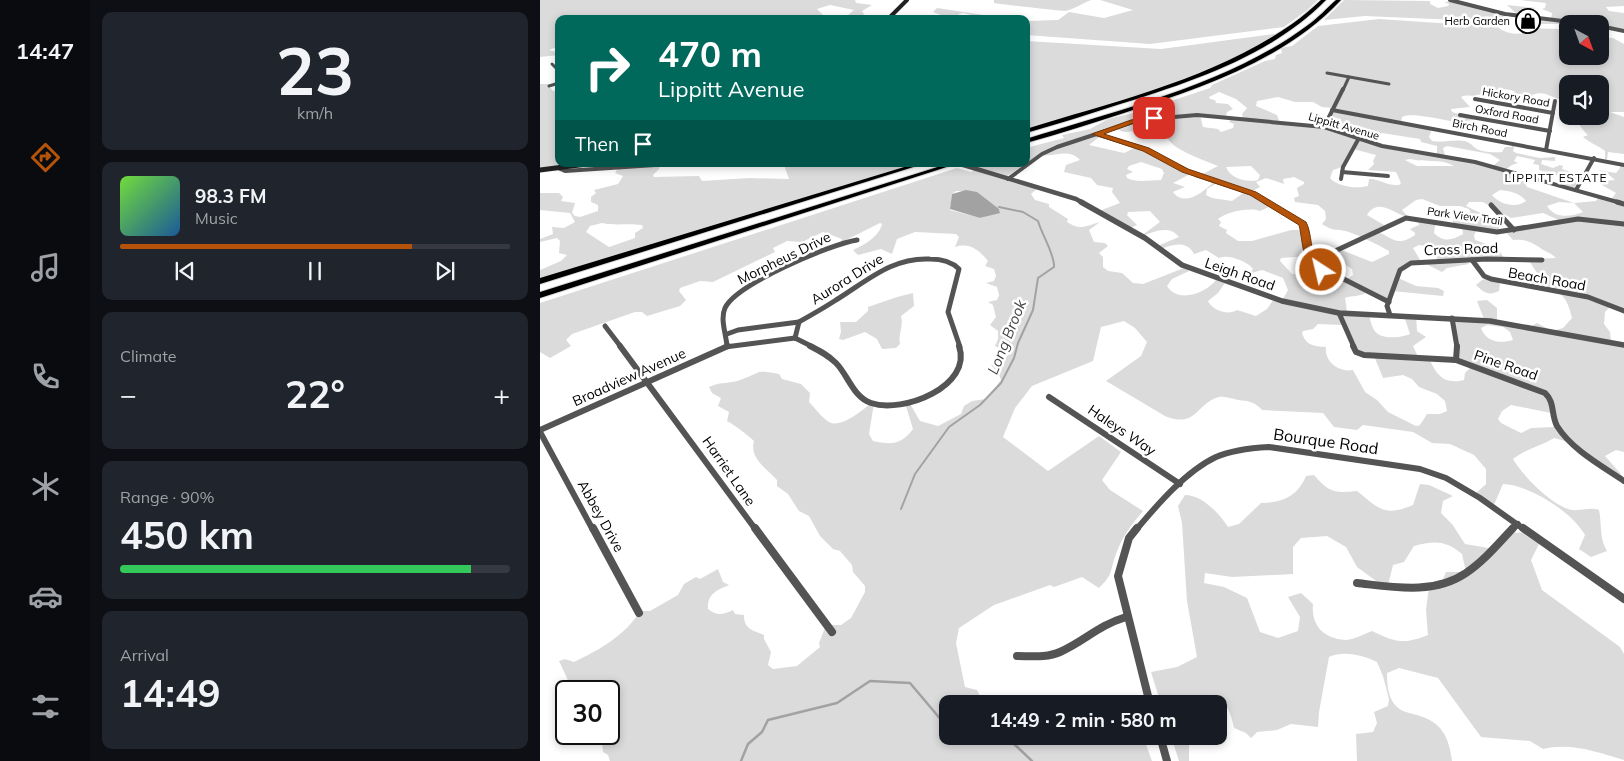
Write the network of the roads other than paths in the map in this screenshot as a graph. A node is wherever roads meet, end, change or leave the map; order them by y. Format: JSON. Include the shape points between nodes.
{"nodes":[{"id":1,"x":907,"y":0,"type":"edge"},
{"id":2,"x":1324,"y":0,"type":"edge"},
{"id":3,"x":1339,"y":0,"type":"edge"},
{"id":4,"x":1450,"y":0,"type":"edge"},
{"id":5,"x":892,"y":15,"type":"edge"},
{"id":6,"x":1559,"y":21,"type":"edge"},
{"id":7,"x":1609,"y":28,"type":"edge"},
{"id":8,"x":1624,"y":31,"type":"edge"},
{"id":9,"x":552,"y":64,"type":"dead end"},
{"id":10,"x":555,"y":67,"type":"edge"},
{"id":11,"x":1327,"y":73,"type":"dead end"},
{"id":12,"x":1349,"y":77,"type":"junction"},
{"id":13,"x":1389,"y":84,"type":"dead end"},
{"id":14,"x":555,"y":85,"type":"edge"},
{"id":15,"x":549,"y":86,"type":"dead end"},
{"id":16,"x":1475,"y":99,"type":"dead end"},
{"id":17,"x":1555,"y":101,"type":"dead end"},
{"id":18,"x":1332,"y":110,"type":"junction"},
{"id":19,"x":1553,"y":113,"type":"junction"},
{"id":20,"x":1460,"y":115,"type":"dead end"},
{"id":21,"x":1324,"y":127,"type":"junction"},
{"id":22,"x":1030,"y":130,"type":"edge"},
{"id":23,"x":1550,"y":131,"type":"junction"},
{"id":24,"x":1096,"y":134,"type":"junction"},
{"id":25,"x":1360,"y":138,"type":"junction"},
{"id":26,"x":1030,"y":140,"type":"edge"},
{"id":27,"x":1546,"y":150,"type":"junction"},
{"id":28,"x":1594,"y":158,"type":"junction"},
{"id":29,"x":1030,"y":163,"type":"edge"},
{"id":30,"x":1624,"y":165,"type":"edge"},
{"id":31,"x":565,"y":167,"type":"edge"},
{"id":32,"x":625,"y":167,"type":"edge"},
{"id":33,"x":910,"y":167,"type":"edge"},
{"id":34,"x":942,"y":167,"type":"edge"},
{"id":35,"x":970,"y":167,"type":"edge"},
{"id":36,"x":1024,"y":167,"type":"edge"},
{"id":37,"x":558,"y":168,"type":"junction"},
{"id":38,"x":540,"y":170,"type":"edge"},
{"id":39,"x":1342,"y":172,"type":"junction"},
{"id":40,"x":1388,"y":176,"type":"dead end"},
{"id":41,"x":1008,"y":179,"type":"junction"},
{"id":42,"x":1341,"y":179,"type":"dead end"},
{"id":43,"x":1576,"y":190,"type":"junction"},
{"id":44,"x":1624,"y":204,"type":"edge"},
{"id":45,"x":1491,"y":206,"type":"dead end"},
{"id":46,"x":1624,"y":224,"type":"edge"},
{"id":47,"x":1514,"y":230,"type":"junction"},
{"id":48,"x":857,"y":240,"type":"dead end"},
{"id":49,"x":1311,"y":260,"type":"junction"},
{"id":50,"x":1472,"y":260,"type":"junction"},
{"id":51,"x":1542,"y":260,"type":"dead end"},
{"id":52,"x":540,"y":281,"type":"edge"},
{"id":53,"x":540,"y":296,"type":"edge"},
{"id":54,"x":1389,"y":302,"type":"junction"},
{"id":55,"x":1624,"y":311,"type":"edge"},
{"id":56,"x":1339,"y":313,"type":"junction"},
{"id":57,"x":1390,"y":314,"type":"junction"},
{"id":58,"x":1452,"y":318,"type":"junction"},
{"id":59,"x":799,"y":322,"type":"junction"},
{"id":60,"x":605,"y":326,"type":"dead end"},
{"id":61,"x":727,"y":334,"type":"junction"},
{"id":62,"x":795,"y":338,"type":"junction"},
{"id":63,"x":1624,"y":345,"type":"edge"},
{"id":64,"x":727,"y":346,"type":"junction"},
{"id":65,"x":1456,"y":360,"type":"junction"},
{"id":66,"x":648,"y":382,"type":"junction"},
{"id":67,"x":1049,"y":397,"type":"dead end"},
{"id":68,"x":540,"y":431,"type":"edge"},
{"id":69,"x":1624,"y":482,"type":"edge"},
{"id":70,"x":1180,"y":484,"type":"junction"},
{"id":71,"x":1518,"y":524,"type":"junction"},
{"id":72,"x":1356,"y":583,"type":"dead end"},
{"id":73,"x":1624,"y":599,"type":"edge"},
{"id":74,"x":639,"y":612,"type":"dead end"},
{"id":75,"x":1126,"y":617,"type":"junction"},
{"id":76,"x":832,"y":632,"type":"dead end"},
{"id":77,"x":1018,"y":656,"type":"dead end"},
{"id":78,"x":1148,"y":695,"type":"edge"},
{"id":79,"x":1163,"y":745,"type":"edge"},
{"id":80,"x":1167,"y":761,"type":"edge"}],
"edges":[{"from":1,"to":5,"type":"main road"},
{"from":2,"to":22,"type":"highway","via":[[1287,30],[1225,63],[1149,92]]},
{"from":3,"to":26,"type":"highway","via":[[1305,30],[1238,67],[1160,98]]},
{"from":4,"to":6,"type":"street","via":[[1505,14]]},
{"from":7,"to":8,"type":"street"},
{"from":9,"to":10,"type":"street"},
{"from":11,"to":12,"type":"street"},
{"from":12,"to":13,"type":"street"},
{"from":12,"to":18,"type":"street"},
{"from":14,"to":15,"type":"street"},
{"from":16,"to":19,"type":"street","name":"Hickory Road"},
{"from":17,"to":19,"type":"street"},
{"from":18,"to":21,"type":"street"},
{"from":18,"to":27,"type":"street","name":"Birch Road"},
{"from":19,"to":23,"type":"street"},
{"from":20,"to":23,"type":"street","name":"Oxford Road"},
{"from":21,"to":24,"type":"street","name":"Lippitt Avenue","via":[[1187,115],[1139,120]]},
{"from":21,"to":25,"type":"street","name":"Lippitt Avenue"},
{"from":23,"to":27,"type":"street"},
{"from":24,"to":29,"type":"street","name":"Lippitt Avenue","via":[[1042,154]]},
{"from":24,"to":49,"type":"street","via":[[1146,149],[1185,170],[1265,200],[1303,224]]},
{"from":25,"to":39,"type":"street"},
{"from":25,"to":43,"type":"street","name":"Lippitt Avenue","via":[[1392,148],[1467,160]]},
{"from":27,"to":28,"type":"street","name":"Birch Road"},
{"from":28,"to":30,"type":"street","name":"Birch Road"},
{"from":28,"to":43,"type":"street"},
{"from":31,"to":37,"type":"main road"},
{"from":32,"to":37,"type":"street","via":[[565,171]]},
{"from":33,"to":52,"type":"highway"},
{"from":34,"to":53,"type":"highway"},
{"from":35,"to":41,"type":"street","name":"Leigh Road"},
{"from":36,"to":41,"type":"street","name":"Lippitt Avenue"},
{"from":37,"to":38,"type":"main road"},
{"from":39,"to":40,"type":"street"},
{"from":39,"to":42,"type":"street"},
{"from":41,"to":56,"type":"street","name":"Leigh Road","via":[[1084,202],[1192,270],[1282,301]]},
{"from":43,"to":44,"type":"street","name":"Lippitt Avenue"},
{"from":45,"to":47,"type":"street"},
{"from":46,"to":47,"type":"street","name":"Park View Trail","via":[[1578,219]]},
{"from":47,"to":49,"type":"street","name":"Park View Trail","via":[[1497,232],[1406,218]]},
{"from":48,"to":61,"type":"street","name":"Morpheus Drive","via":[[844,242],[790,266],[733,296],[724,314]]},
{"from":49,"to":54,"type":"street","via":[[1321,270]]},
{"from":50,"to":51,"type":"street","name":"Cross Road"},
{"from":50,"to":54,"type":"street","name":"Cross Road","via":[[1425,261],[1406,265],[1400,270]]},
{"from":50,"to":55,"type":"street","name":"Beach Road","via":[[1491,280],[1588,297]]},
{"from":54,"to":57,"type":"street","name":"Cross Road"},
{"from":56,"to":57,"type":"street","name":"Leigh Road"},
{"from":56,"to":65,"type":"street","name":"Pine Road","via":[[1356,352],[1368,356]]},
{"from":57,"to":58,"type":"street","name":"Leigh Road"},
{"from":58,"to":63,"type":"street","name":"Leigh Road","via":[[1490,321]]},
{"from":58,"to":65,"type":"street","name":"Pine Road"},
{"from":59,"to":61,"type":"street","name":"Aurora Drive"},
{"from":59,"to":62,"type":"street"},
{"from":59,"to":62,"type":"street","name":"Aurora Drive","via":[[868,276],[898,262],[910,258],[938,259],[958,269],[948,312],[962,354],[961,362],[949,383],[928,397],[901,405],[867,401],[854,390],[837,364],[826,354]]},
{"from":60,"to":66,"type":"street","name":"Harriet Lane"},
{"from":61,"to":64,"type":"street"},
{"from":62,"to":64,"type":"street"},
{"from":64,"to":66,"type":"street","name":"Broadview Avenue"},
{"from":65,"to":69,"type":"street","name":"Pine Road","via":[[1548,395],[1558,427]]},
{"from":66,"to":68,"type":"street","name":"Broadview Avenue"},
{"from":66,"to":76,"type":"street","name":"Harriet Lane"},
{"from":67,"to":70,"type":"street","name":"Haleys Way"},
{"from":68,"to":74,"type":"street","name":"Abbey Drive"},
{"from":70,"to":71,"type":"street","name":"Bourque Road","via":[[1216,457],[1232,452],[1257,448],[1292,449],[1434,473],[1460,485]]},
{"from":70,"to":75,"type":"street","name":"Bourque Road","via":[[1142,521],[1130,538],[1118,576]]},
{"from":71,"to":72,"type":"street","via":[[1470,570],[1456,579],[1442,584],[1407,587]]},
{"from":71,"to":73,"type":"street","name":"Bourque Road"},
{"from":75,"to":77,"type":"street","via":[[1106,623],[1060,652],[1046,656]]},
{"from":75,"to":78,"type":"street","name":"Bourque Road"},
{"from":79,"to":80,"type":"street"}]}
